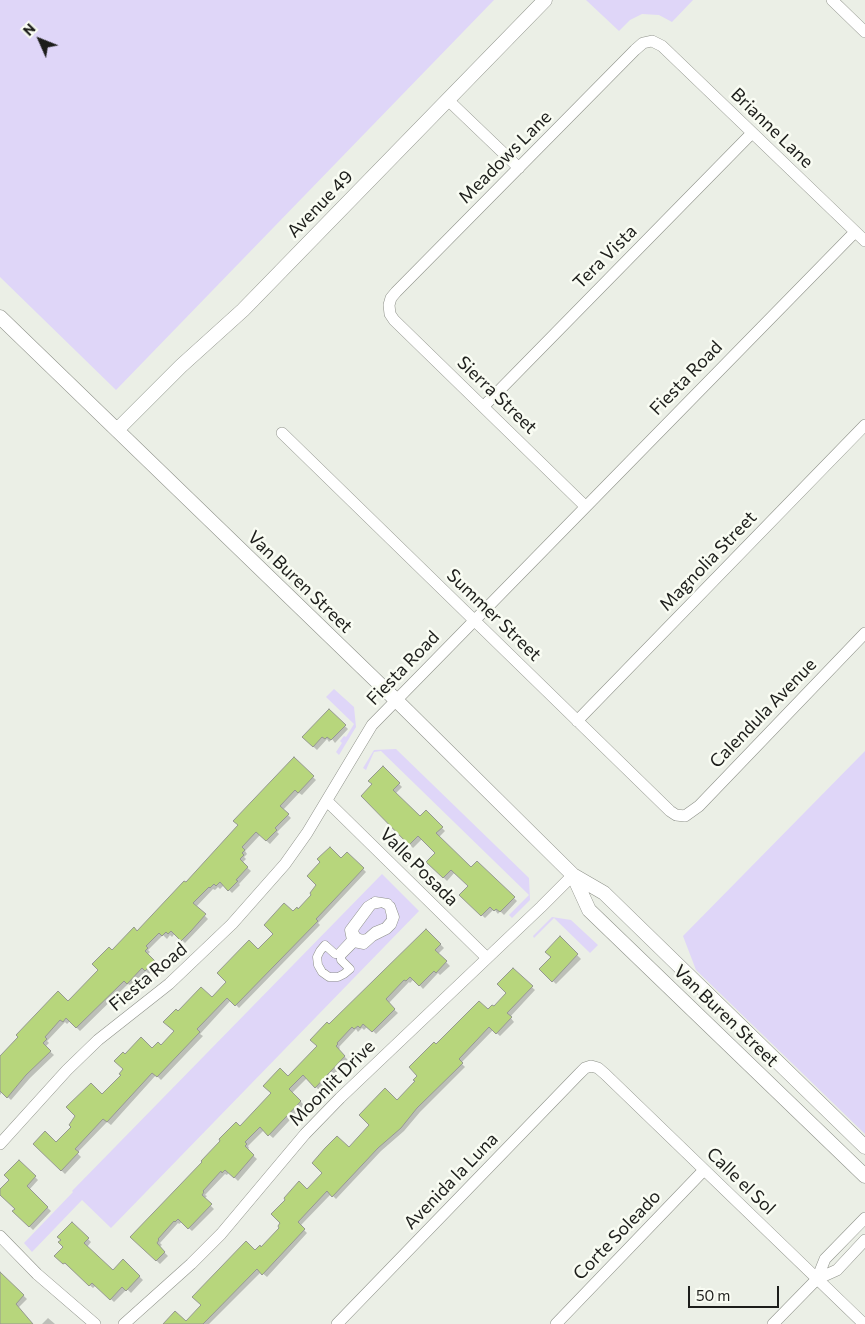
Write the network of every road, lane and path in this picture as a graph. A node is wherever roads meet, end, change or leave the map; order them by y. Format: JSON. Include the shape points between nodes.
{"nodes":[{"id":1,"x":545,"y":0,"type":"edge"},
{"id":2,"x":832,"y":0,"type":"edge"},
{"id":3,"x":865,"y":32,"type":"edge"},
{"id":4,"x":652,"y":41,"type":"joint"},
{"id":5,"x":448,"y":100,"type":"junction"},
{"id":6,"x":752,"y":133,"type":"junction"},
{"id":7,"x":519,"y":168,"type":"junction"},
{"id":8,"x":855,"y":232,"type":"junction"},
{"id":9,"x":865,"y":242,"type":"edge"},
{"id":10,"x":389,"y":305,"type":"joint"},
{"id":11,"x":0,"y":317,"type":"edge"},
{"id":12,"x":484,"y":406,"type":"junction"},
{"id":13,"x":865,"y":425,"type":"edge"},
{"id":14,"x":117,"y":430,"type":"junction"},
{"id":15,"x":282,"y":433,"type":"dead end"},
{"id":16,"x":585,"y":506,"type":"junction"},
{"id":17,"x":474,"y":620,"type":"junction"},
{"id":18,"x":865,"y":633,"type":"edge"},
{"id":19,"x":396,"y":700,"type":"junction"},
{"id":20,"x":577,"y":721,"type":"junction"},
{"id":21,"x":327,"y":801,"type":"junction"},
{"id":22,"x":685,"y":816,"type":"joint"},
{"id":23,"x":573,"y":874,"type":"junction"},
{"id":24,"x":370,"y":936,"type":"joint"},
{"id":25,"x":487,"y":958,"type":"junction"},
{"id":26,"x":591,"y":1066,"type":"joint"},
{"id":27,"x":0,"y":1144,"type":"edge"},
{"id":28,"x":865,"y":1147,"type":"edge"},
{"id":29,"x":704,"y":1170,"type":"junction"},
{"id":30,"x":865,"y":1176,"type":"edge"},
{"id":31,"x":865,"y":1218,"type":"edge"},
{"id":32,"x":0,"y":1236,"type":"edge"},
{"id":33,"x":865,"y":1240,"type":"edge"},
{"id":34,"x":817,"y":1279,"type":"junction"},
{"id":35,"x":95,"y":1324,"type":"edge"},
{"id":36,"x":124,"y":1324,"type":"edge"},
{"id":37,"x":337,"y":1324,"type":"edge"},
{"id":38,"x":556,"y":1324,"type":"edge"},
{"id":39,"x":774,"y":1324,"type":"edge"},
{"id":40,"x":864,"y":1324,"type":"edge"}],
"edges":[{"from":1,"to":5,"type":"street","name":"Avenue 49"},
{"from":2,"to":3,"type":"street"},
{"from":4,"to":6,"type":"street","name":"Brianne Lane","via":[[662,46]]},
{"from":4,"to":7,"type":"street","name":"Meadows Lane","via":[[635,50]]},
{"from":5,"to":7,"type":"street"},
{"from":5,"to":14,"type":"street","name":"Avenue 49","via":[[243,310]]},
{"from":6,"to":8,"type":"street","name":"Brianne Lane"},
{"from":6,"to":12,"type":"street","name":"Tera Vista"},
{"from":7,"to":10,"type":"street","name":"Meadows Lane","via":[[396,292]]},
{"from":8,"to":9,"type":"street","name":"Brianne Lane"},
{"from":8,"to":16,"type":"street","name":"Fiesta Road"},
{"from":10,"to":12,"type":"street","name":"Sierra Street","via":[[394,320]]},
{"from":11,"to":14,"type":"street","name":"Van Buren Street"},
{"from":12,"to":16,"type":"street","name":"Sierra Street"},
{"from":13,"to":20,"type":"street","name":"Magnolia Street"},
{"from":14,"to":19,"type":"street","name":"Van Buren Street"},
{"from":15,"to":17,"type":"street","name":"Summer Street"},
{"from":16,"to":17,"type":"street","name":"Fiesta Road"},
{"from":17,"to":19,"type":"street","name":"Fiesta Road"},
{"from":17,"to":20,"type":"street","name":"Summer Street"},
{"from":18,"to":22,"type":"street","name":"Calendula Avenue","via":[[699,806]]},
{"from":19,"to":21,"type":"street","name":"Fiesta Road","via":[[372,725]]},
{"from":19,"to":23,"type":"street","name":"Van Buren Street"},
{"from":20,"to":22,"type":"street","name":"Summer Street","via":[[670,811]]},
{"from":21,"to":25,"type":"street","name":"Valle Posada"},
{"from":21,"to":27,"type":"street","name":"Fiesta Road","via":[[285,864],[232,924],[169,984],[98,1040]]},
{"from":23,"to":25,"type":"street","name":"Moonlit Drive"},
{"from":23,"to":28,"type":"street","name":"Van Buren Street","via":[[604,893]]},
{"from":23,"to":30,"type":"street","name":"Van Buren Street","via":[[588,910]]},
{"from":24,"to":24,"type":"street","via":[[391,920],[391,906],[394,921],[390,927],[364,945],[354,943],[341,956],[350,969],[338,977],[329,977],[322,972],[317,958],[325,945],[338,954],[351,940],[349,930],[367,906],[375,901],[388,903],[372,905],[355,928],[357,937]]},
{"from":25,"to":36,"type":"street","name":"Moonlit Drive","via":[[340,1098],[305,1134],[221,1234]]},
{"from":26,"to":29,"type":"street","name":"Calle el Sol","via":[[605,1074]]},
{"from":26,"to":37,"type":"street","name":"Avenida la Luna","via":[[578,1074]]},
{"from":29,"to":34,"type":"street","name":"Calle el Sol"},
{"from":29,"to":38,"type":"street","name":"Corte Soleado"},
{"from":31,"to":34,"type":"street","via":[[825,1259]]},
{"from":32,"to":35,"type":"street","via":[[37,1274]]},
{"from":33,"to":34,"type":"street","via":[[836,1270]]},
{"from":34,"to":39,"type":"street"},
{"from":34,"to":40,"type":"street","name":"Calle el Sol"}]}
